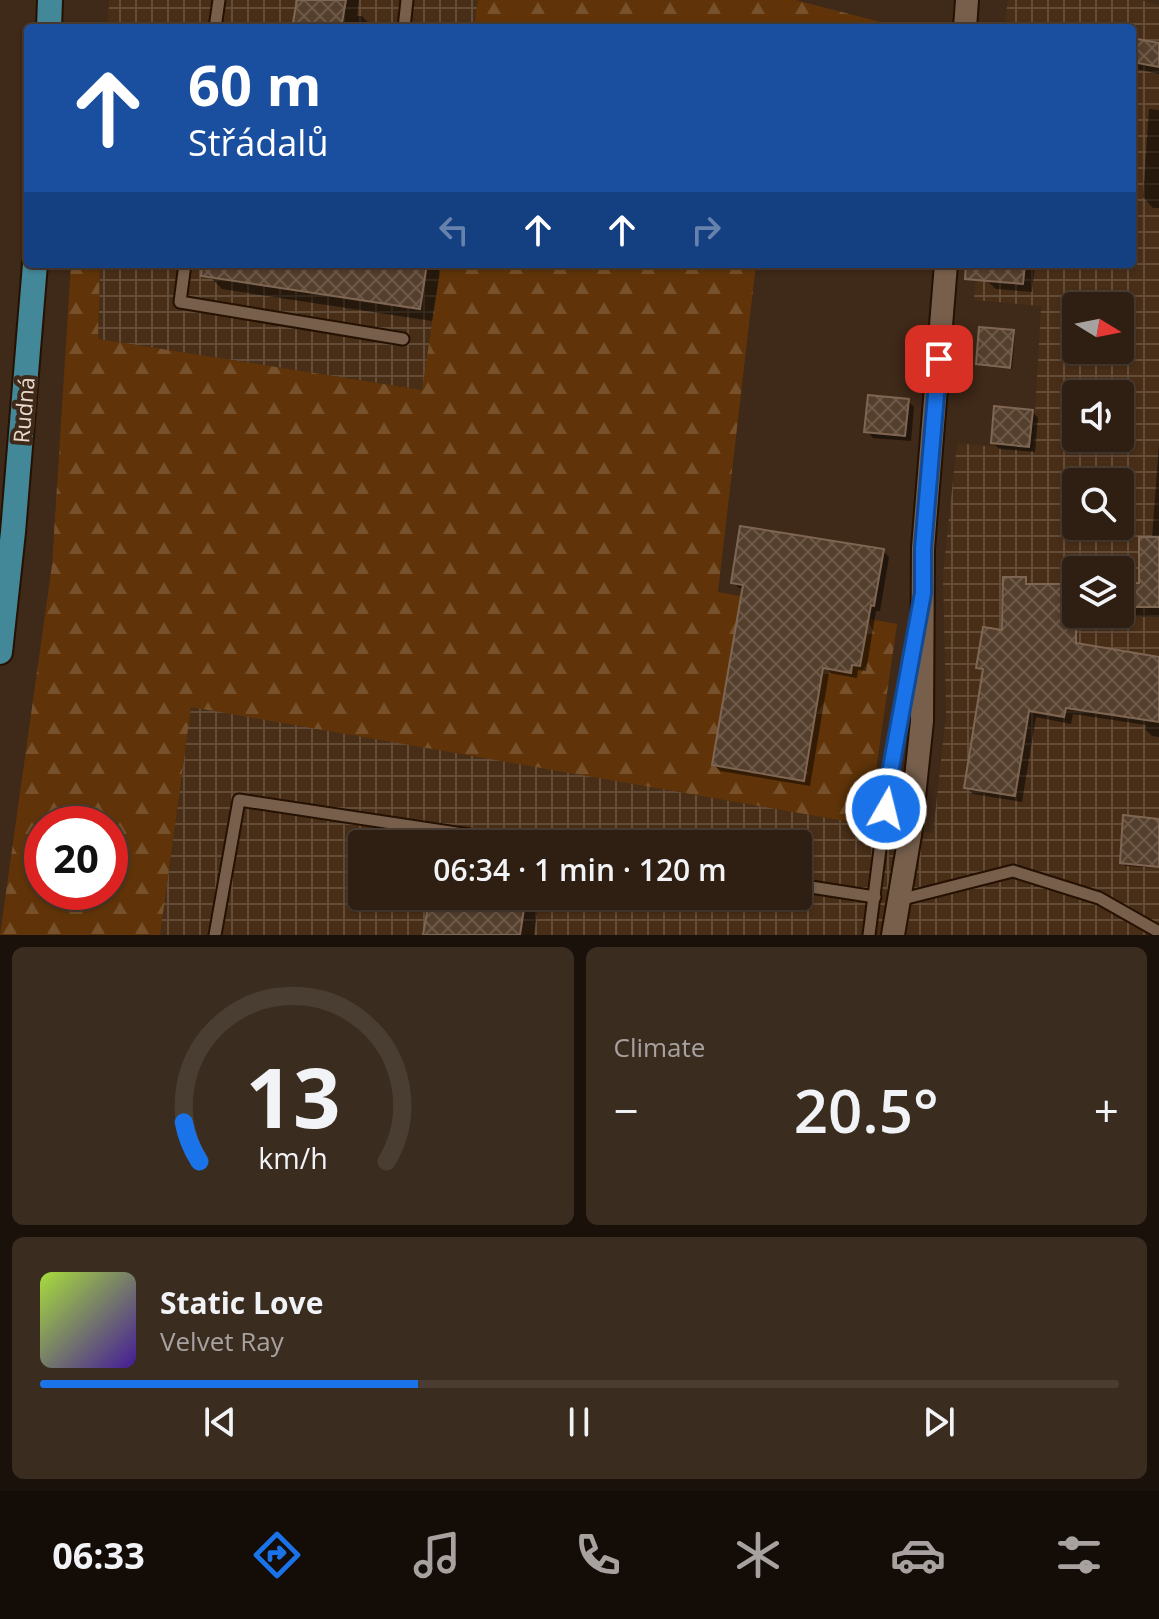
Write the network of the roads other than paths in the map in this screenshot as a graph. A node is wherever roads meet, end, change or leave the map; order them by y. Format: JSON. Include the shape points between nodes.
{"nodes":[{"id":1,"x":50,"y":0,"type":"edge"},
{"id":2,"x":219,"y":0,"type":"edge"},
{"id":3,"x":407,"y":0,"type":"edge"},
{"id":4,"x":967,"y":0,"type":"edge"},
{"id":5,"x":49,"y":24,"type":"edge"},
{"id":6,"x":216,"y":24,"type":"edge"},
{"id":7,"x":404,"y":24,"type":"edge"},
{"id":8,"x":965,"y":24,"type":"edge"},
{"id":9,"x":35,"y":268,"type":"edge"},
{"id":10,"x":184,"y":268,"type":"edge"},
{"id":11,"x":946,"y":268,"type":"edge"},
{"id":12,"x":403,"y":339,"type":"dead end"},
{"id":13,"x":923,"y":593,"type":"junction"},
{"id":14,"x":0,"y":652,"type":"edge"},
{"id":15,"x":437,"y":830,"type":"edge"},
{"id":16,"x":812,"y":887,"type":"edge"},
{"id":17,"x":875,"y":897,"type":"junction"},
{"id":18,"x":899,"y":900,"type":"junction"},
{"id":19,"x":1159,"y":932,"type":"edge"},
{"id":20,"x":215,"y":935,"type":"edge"},
{"id":21,"x":869,"y":935,"type":"edge"},
{"id":22,"x":893,"y":935,"type":"edge"}],
"edges":[{"from":1,"to":5,"type":"main road"},
{"from":2,"to":6,"type":"lane"},
{"from":3,"to":7,"type":"lane"},
{"from":4,"to":8,"type":"street"},
{"from":9,"to":14,"type":"main road","name":"Rudná"},
{"from":10,"to":12,"type":"lane","via":[[180,302]]},
{"from":11,"to":13,"type":"street"},
{"from":13,"to":17,"type":"lane","via":[[889,779]]},
{"from":13,"to":18,"type":"street","via":[[922,721]]},
{"from":15,"to":20,"type":"lane","via":[[239,800]]},
{"from":16,"to":17,"type":"lane"},
{"from":17,"to":21,"type":"lane"},
{"from":18,"to":19,"type":"lane","via":[[1013,871],[1099,898]]},
{"from":18,"to":22,"type":"street"}]}
